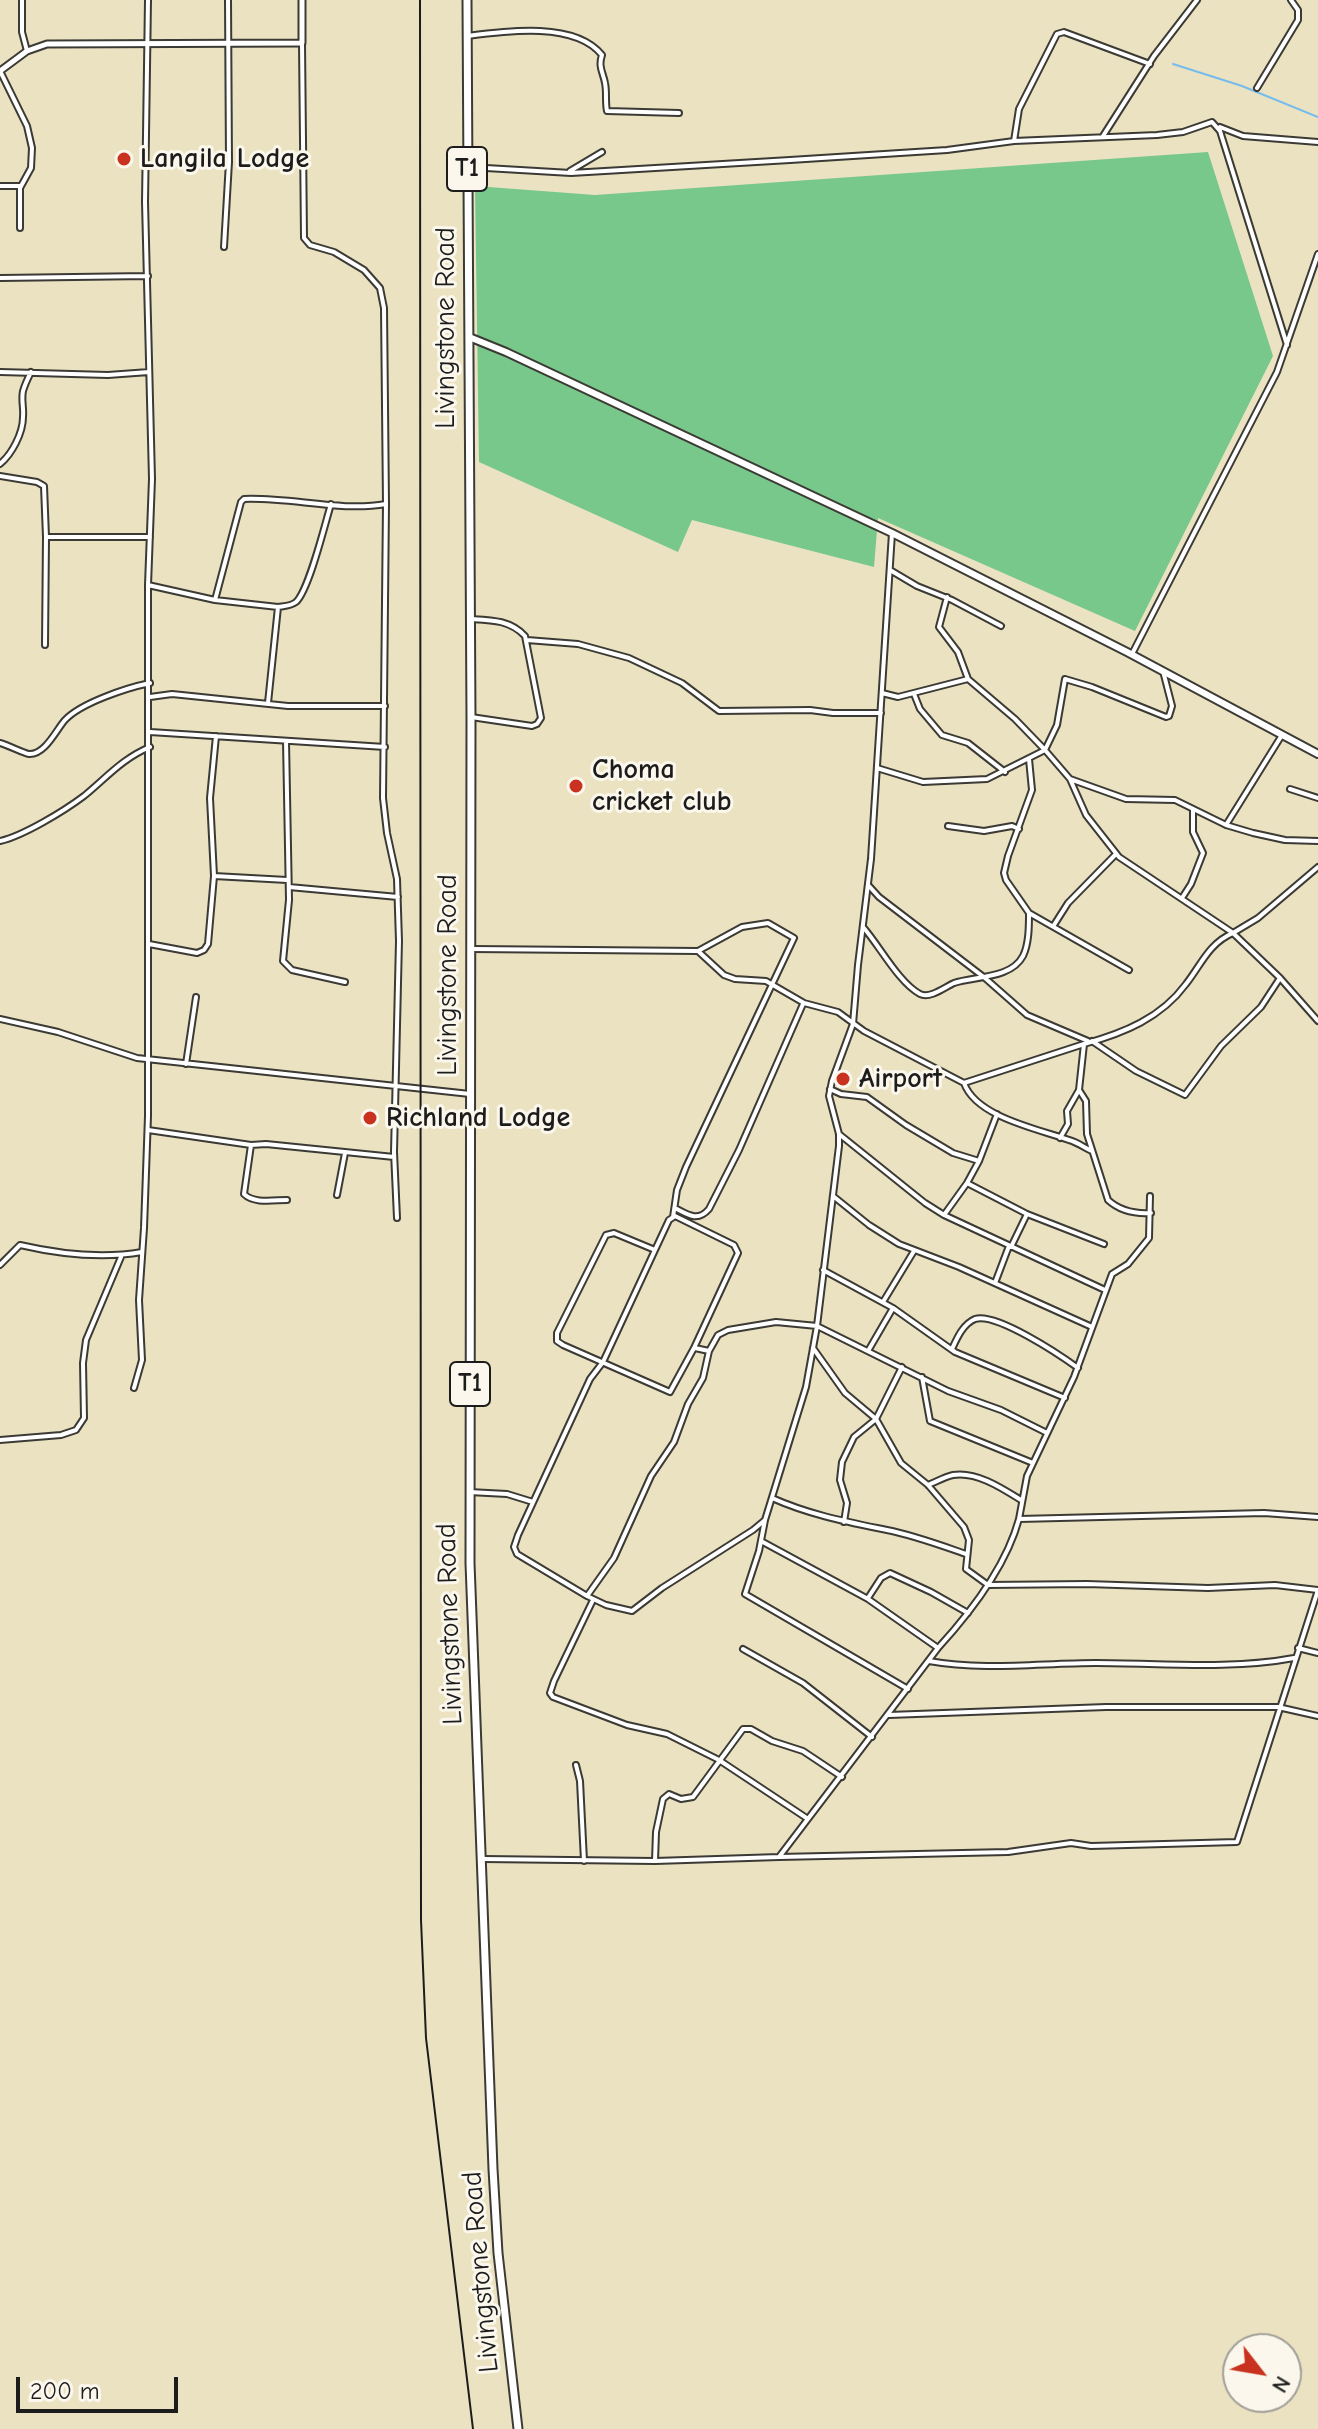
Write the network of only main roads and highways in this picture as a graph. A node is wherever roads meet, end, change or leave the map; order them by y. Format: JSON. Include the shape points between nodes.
{"nodes":[{"id":1,"x":467,"y":0,"type":"edge"},
{"id":2,"x":469,"y":337,"type":"junction"},
{"id":3,"x":1318,"y":754,"type":"edge"},
{"id":4,"x":518,"y":2429,"type":"edge"}],
"edges":[{"from":1,"to":2,"type":"highway","name":"Livingstone Road","number":"T1"},
{"from":2,"to":3,"type":"main road","via":[[892,533]]},
{"from":2,"to":4,"type":"highway","name":"Livingstone Road","number":"T1","via":[[470,1596],[497,2239]]}]}
